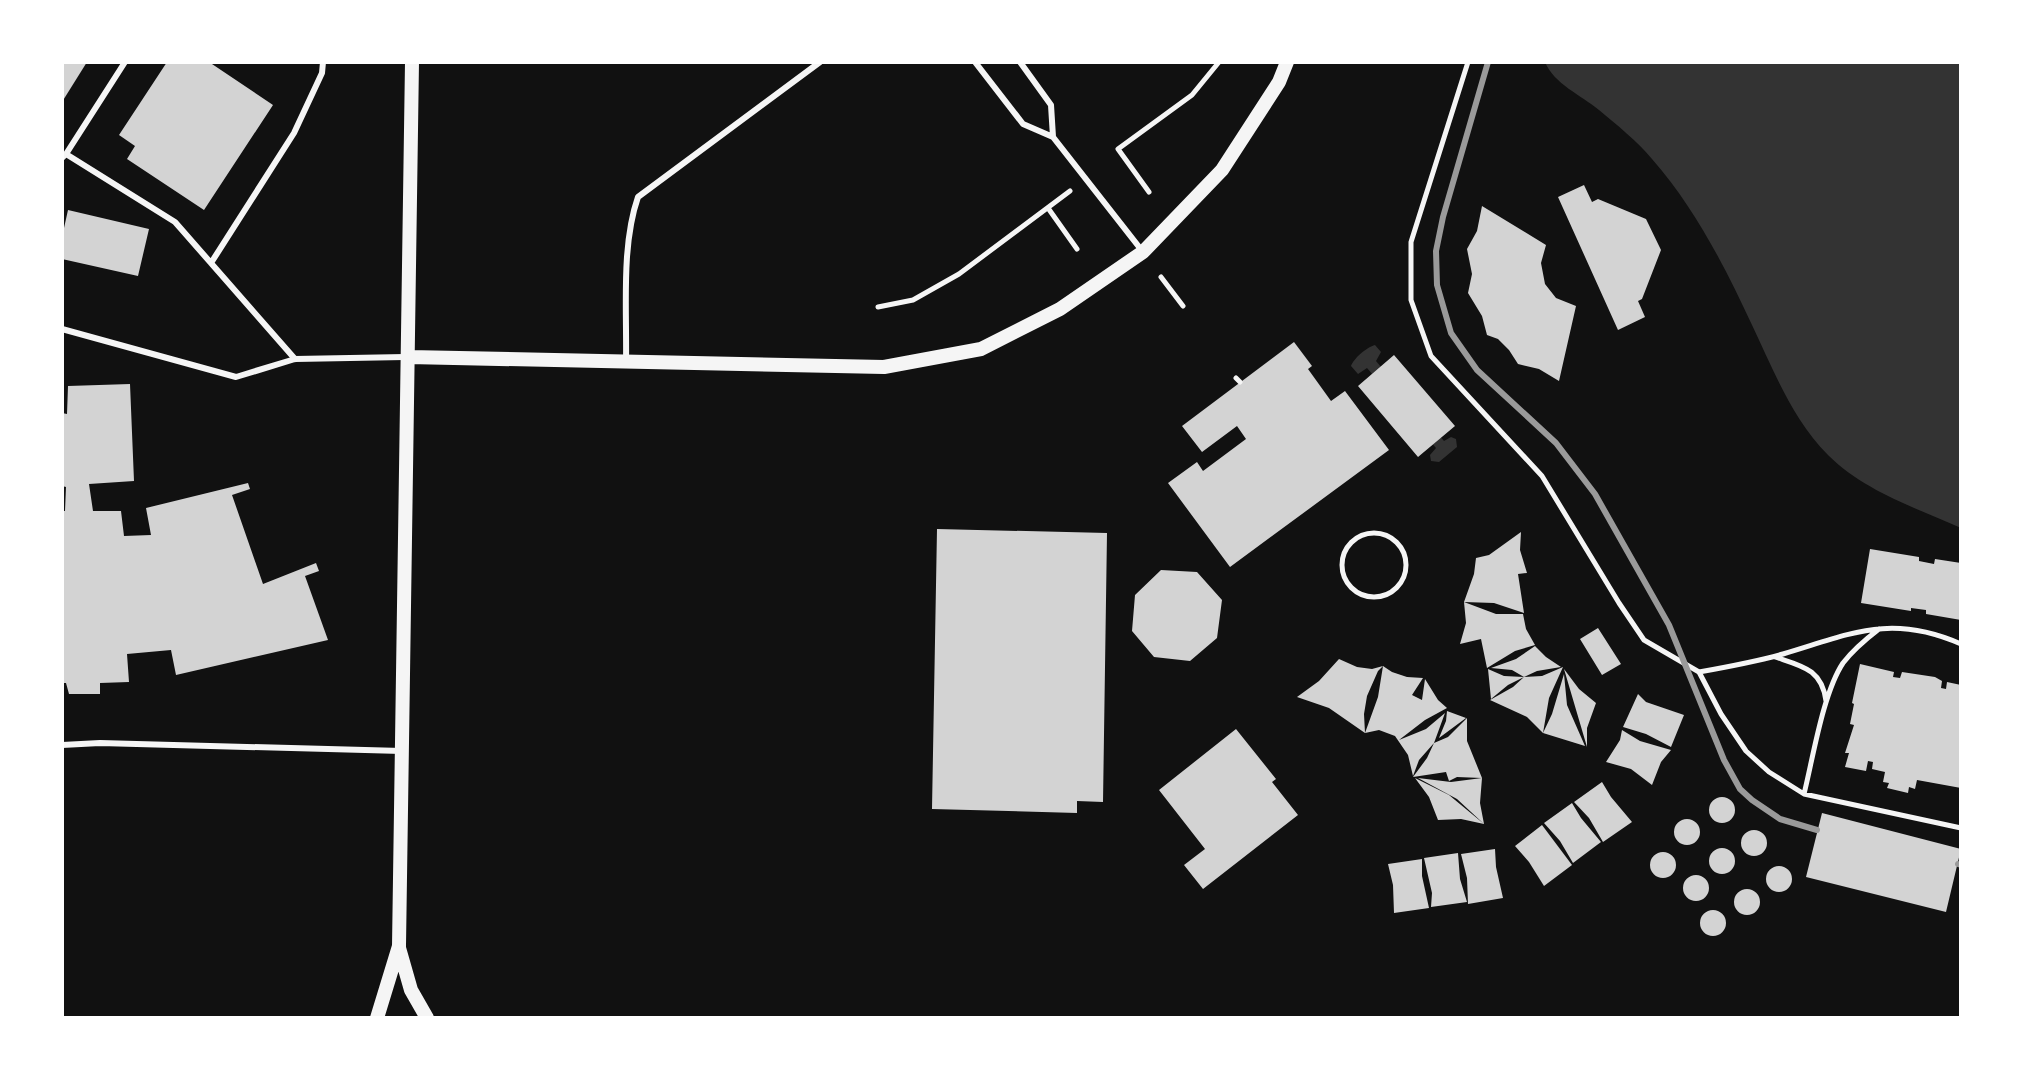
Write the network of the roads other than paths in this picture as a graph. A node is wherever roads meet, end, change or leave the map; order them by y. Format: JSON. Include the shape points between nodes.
{"nodes":[{"id":1,"x":125,"y":62,"type":"edge"},
{"id":2,"x":323,"y":62,"type":"edge"},
{"id":3,"x":412,"y":62,"type":"edge"},
{"id":4,"x":820,"y":62,"type":"edge"},
{"id":5,"x":975,"y":62,"type":"edge"},
{"id":6,"x":1020,"y":62,"type":"edge"},
{"id":7,"x":1287,"y":62,"type":"edge"},
{"id":8,"x":1053,"y":137,"type":"junction"},
{"id":9,"x":64,"y":156,"type":"edge"},
{"id":10,"x":1143,"y":252,"type":"junction"},
{"id":11,"x":211,"y":263,"type":"junction"},
{"id":12,"x":62,"y":329,"type":"edge"},
{"id":13,"x":409,"y":357,"type":"junction"},
{"id":14,"x":295,"y":359,"type":"junction"},
{"id":15,"x":626,"y":363,"type":"junction"},
{"id":16,"x":62,"y":745,"type":"edge"},
{"id":17,"x":402,"y":751,"type":"junction"},
{"id":18,"x":399,"y":946,"type":"junction"},
{"id":19,"x":377,"y":1018,"type":"edge"},
{"id":20,"x":427,"y":1018,"type":"edge"}],
"edges":[{"from":1,"to":9,"type":"lane"},
{"from":2,"to":11,"type":"lane","via":[[294,133]]},
{"from":3,"to":13,"type":"street"},
{"from":4,"to":15,"type":"lane","via":[[638,197],[628,249]]},
{"from":5,"to":8,"type":"lane","via":[[1023,124]]},
{"from":6,"to":8,"type":"lane","via":[[1051,105]]},
{"from":7,"to":10,"type":"street","via":[[1222,170]]},
{"from":8,"to":10,"type":"lane"},
{"from":9,"to":11,"type":"lane","via":[[175,222]]},
{"from":10,"to":15,"type":"street","via":[[1060,309],[981,349],[884,367]]},
{"from":11,"to":14,"type":"lane"},
{"from":12,"to":14,"type":"lane","via":[[236,377]]},
{"from":13,"to":14,"type":"lane"},
{"from":13,"to":15,"type":"street"},
{"from":13,"to":17,"type":"street"},
{"from":16,"to":17,"type":"lane"},
{"from":17,"to":18,"type":"street"},
{"from":18,"to":19,"type":"street"},
{"from":18,"to":20,"type":"street","via":[[411,990]]}]}
